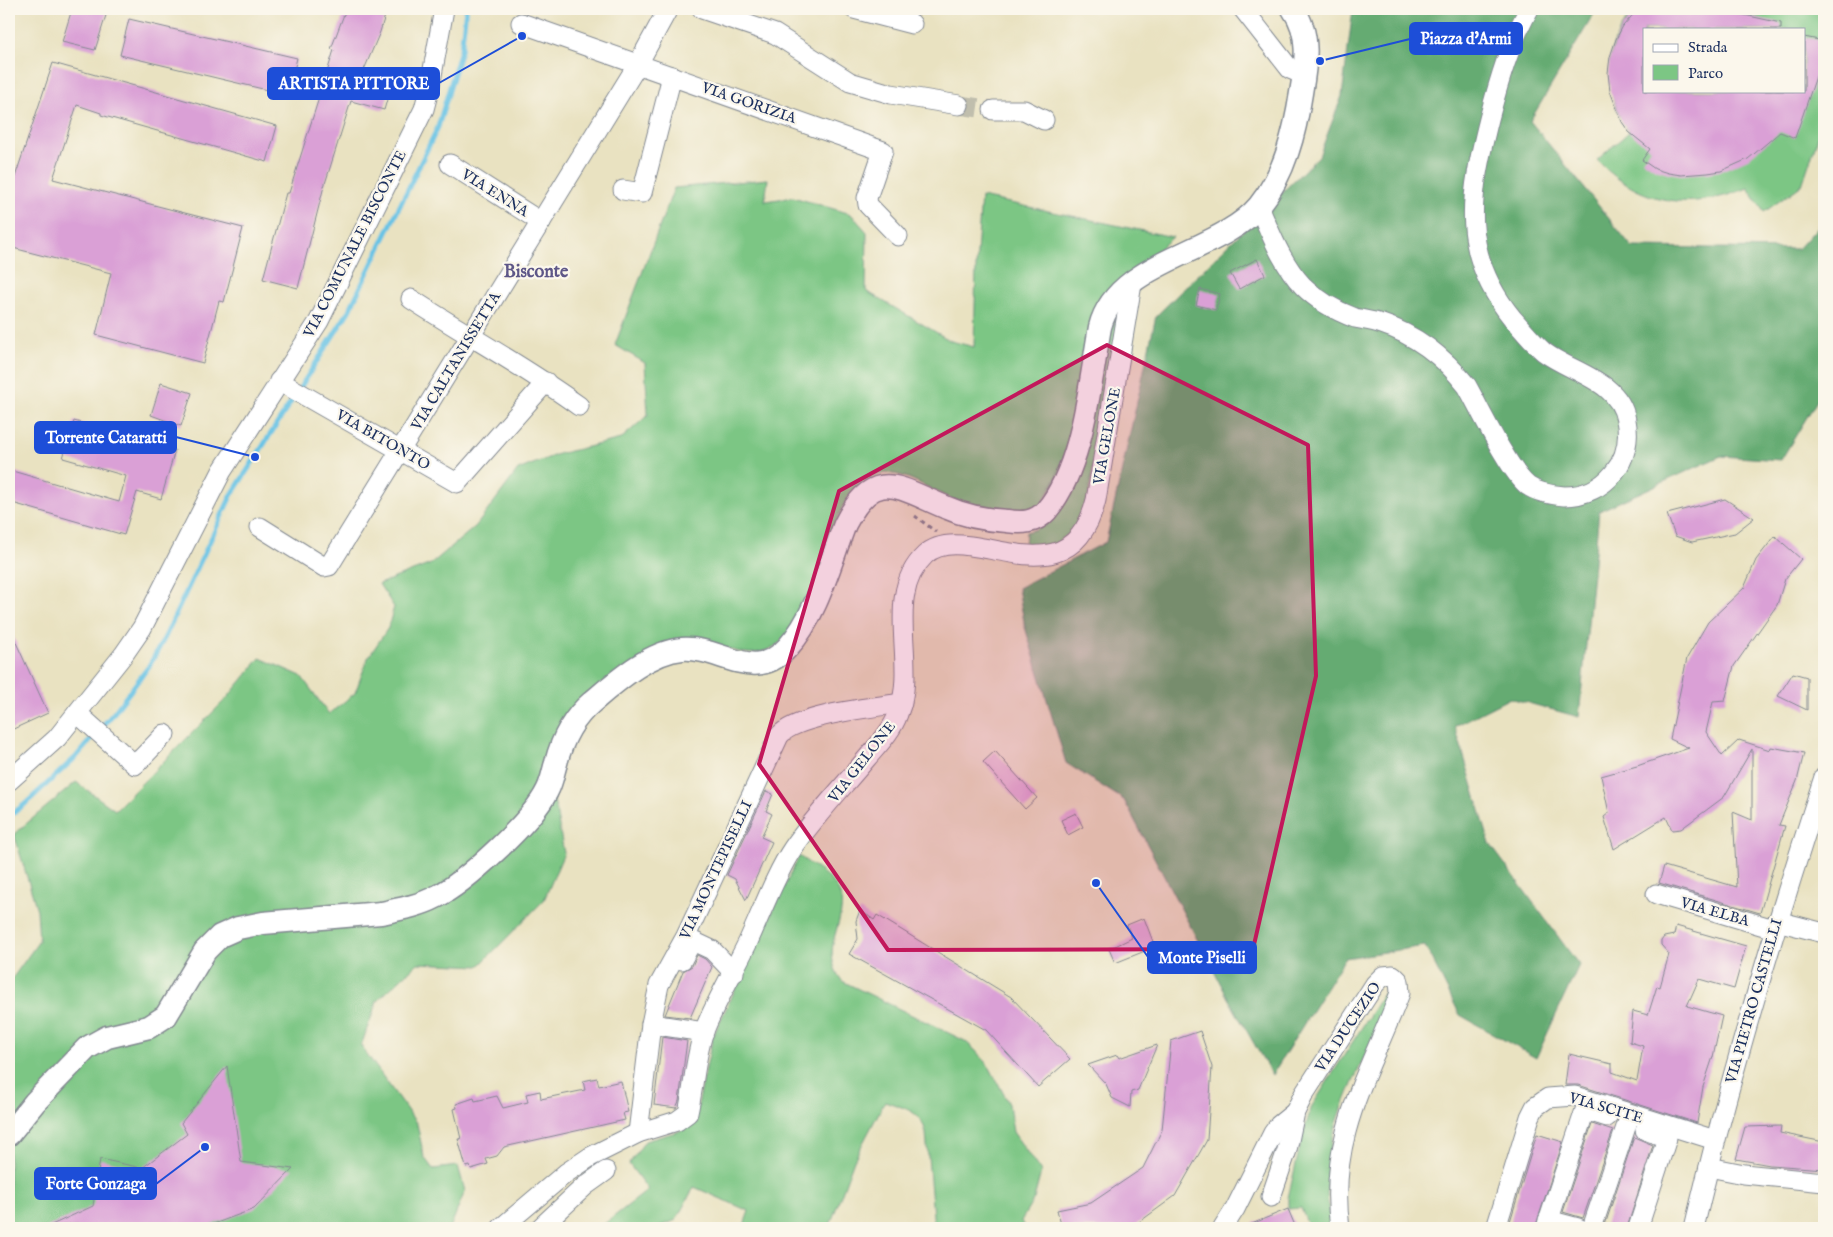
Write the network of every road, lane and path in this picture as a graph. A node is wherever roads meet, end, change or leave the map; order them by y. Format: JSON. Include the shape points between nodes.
{"nodes":[{"id":1,"x":444,"y":9,"type":"edge"},
{"id":2,"x":668,"y":9,"type":"edge"},
{"id":3,"x":702,"y":9,"type":"edge"},
{"id":4,"x":854,"y":9,"type":"edge"},
{"id":5,"x":1243,"y":9,"type":"edge"},
{"id":6,"x":1293,"y":9,"type":"edge"},
{"id":7,"x":1529,"y":9,"type":"edge"},
{"id":8,"x":521,"y":23,"type":"dead end"},
{"id":9,"x":912,"y":24,"type":"dead end"},
{"id":10,"x":638,"y":64,"type":"junction"},
{"id":11,"x":1304,"y":75,"type":"junction"},
{"id":12,"x":672,"y":76,"type":"junction"},
{"id":13,"x":959,"y":105,"type":"tunnel mouth"},
{"id":14,"x":993,"y":110,"type":"tunnel mouth"},
{"id":15,"x":1044,"y":120,"type":"dead end"},
{"id":16,"x":450,"y":164,"type":"dead end"},
{"id":17,"x":623,"y":190,"type":"dead end"},
{"id":18,"x":1259,"y":206,"type":"junction"},
{"id":19,"x":540,"y":222,"type":"junction"},
{"id":20,"x":898,"y":236,"type":"dead end"},
{"id":21,"x":1132,"y":284,"type":"junction"},
{"id":22,"x":411,"y":299,"type":"dead end"},
{"id":23,"x":470,"y":338,"type":"junction"},
{"id":24,"x":546,"y":382,"type":"junction"},
{"id":25,"x":285,"y":384,"type":"junction"},
{"id":26,"x":579,"y":406,"type":"dead end"},
{"id":27,"x":402,"y":451,"type":"junction"},
{"id":28,"x":260,"y":527,"type":"dead end"},
{"id":29,"x":902,"y":703,"type":"junction"},
{"id":30,"x":82,"y":718,"type":"junction"},
{"id":31,"x":165,"y":734,"type":"dead end"},
{"id":32,"x":1824,"y":777,"type":"edge"},
{"id":33,"x":9,"y":781,"type":"edge"},
{"id":34,"x":1816,"y":825,"type":"edge"},
{"id":35,"x":1656,"y":894,"type":"dead end"},
{"id":36,"x":1776,"y":925,"type":"junction"},
{"id":37,"x":1824,"y":933,"type":"edge"},
{"id":38,"x":734,"y":973,"type":"junction"},
{"id":39,"x":656,"y":996,"type":"junction"},
{"id":40,"x":650,"y":1024,"type":"junction"},
{"id":41,"x":704,"y":1032,"type":"junction"},
{"id":42,"x":1295,"y":1112,"type":"junction"},
{"id":43,"x":1627,"y":1124,"type":"junction"},
{"id":44,"x":638,"y":1133,"type":"junction"},
{"id":45,"x":9,"y":1134,"type":"edge"},
{"id":46,"x":1715,"y":1140,"type":"junction"},
{"id":47,"x":1709,"y":1167,"type":"junction"},
{"id":48,"x":606,"y":1171,"type":"dead end"},
{"id":49,"x":1824,"y":1182,"type":"edge"},
{"id":50,"x":1270,"y":1197,"type":"dead end"},
{"id":51,"x":1547,"y":1224,"type":"edge"},
{"id":52,"x":502,"y":1228,"type":"edge"},
{"id":53,"x":540,"y":1228,"type":"edge"},
{"id":54,"x":1223,"y":1228,"type":"edge"},
{"id":55,"x":1340,"y":1228,"type":"edge"},
{"id":56,"x":1496,"y":1228,"type":"edge"},
{"id":57,"x":1578,"y":1228,"type":"edge"},
{"id":58,"x":1592,"y":1228,"type":"edge"},
{"id":59,"x":1638,"y":1228,"type":"edge"},
{"id":60,"x":1694,"y":1228,"type":"edge"}],
"edges":[{"from":1,"to":25,"type":"street","name":"VIA COMUNALE BISCONTE","via":[[428,98],[420,119]]},
{"from":2,"to":10,"type":"street","name":"VIA CALTANISSETTA"},
{"from":3,"to":13,"type":"street","via":[[774,34],[850,82],[891,94]]},
{"from":4,"to":9,"type":"street"},
{"from":5,"to":11,"type":"street","via":[[1290,69]]},
{"from":6,"to":11,"type":"main road","via":[[1305,33]]},
{"from":7,"to":18,"type":"street","via":[[1505,61],[1476,169],[1474,236],[1480,260],[1499,301],[1525,333],[1544,352],[1600,383],[1621,405],[1626,419],[1625,452],[1620,466],[1608,480],[1582,494],[1568,496],[1528,486],[1511,464],[1459,375],[1417,340],[1381,323],[1356,318],[1321,302],[1287,265]]},
{"from":8,"to":10,"type":"street","name":"VIA GORIZIA"},
{"from":10,"to":12,"type":"street","name":"VIA GORIZIA"},
{"from":10,"to":19,"type":"street","name":"VIA CALTANISSETTA"},
{"from":11,"to":18,"type":"main road","via":[[1293,136],[1278,176]]},
{"from":12,"to":17,"type":"street","via":[[642,193]]},
{"from":12,"to":20,"type":"street","name":"VIA GORIZIA","via":[[883,151],[867,198],[868,205]]},
{"from":14,"to":15,"type":"street","via":[[1024,110]]},
{"from":16,"to":19,"type":"street","name":"VIA ENNA"},
{"from":18,"to":21,"type":"main road","via":[[1235,226]]},
{"from":19,"to":23,"type":"street","name":"VIA CALTANISSETTA"},
{"from":21,"to":29,"type":"street","name":"VIA GELONE","via":[[1096,500],[1088,525],[1062,549],[1040,555],[1008,554],[959,545],[947,545],[926,554],[911,574],[903,604],[907,668]]},
{"from":21,"to":45,"type":"main road","via":[[1113,299],[1103,314],[1074,461],[1055,498],[1039,517],[1025,522],[978,518],[899,487],[882,487],[867,493],[845,524],[806,621],[791,644],[779,655],[748,664],[695,649],[682,649],[656,657],[639,667],[590,703],[574,720],[541,801],[464,880],[435,898],[400,909],[263,923],[224,934],[205,951],[166,1016],[149,1028],[107,1037],[88,1048],[35,1102]]},
{"from":22,"to":23,"type":"street"},
{"from":23,"to":24,"type":"street"},
{"from":23,"to":27,"type":"street","name":"VIA CALTANISSETTA"},
{"from":24,"to":26,"type":"street"},
{"from":24,"to":27,"type":"street","name":"VIA BITONTO","via":[[457,483]]},
{"from":25,"to":27,"type":"street","name":"VIA BITONTO"},
{"from":25,"to":30,"type":"street","name":"VIA COMUNALE BISCONTE","via":[[222,471],[142,628]]},
{"from":27,"to":28,"type":"street","name":"VIA CALTANISSETTA","via":[[329,566],[324,567]]},
{"from":29,"to":38,"type":"street","name":"VIA GELONE","via":[[898,717],[883,740],[792,850]]},
{"from":29,"to":39,"type":"street","name":"VIA MONTEPISELLI","via":[[855,709],[784,730],[778,736]]},
{"from":30,"to":31,"type":"street","via":[[135,765]]},
{"from":30,"to":33,"type":"street","name":"VIA COMUNALE BISCONTE"},
{"from":32,"to":34,"type":"street","name":"VIA PIETRO CASTELLI"},
{"from":34,"to":36,"type":"street","name":"VIA PIETRO CASTELLI"},
{"from":35,"to":36,"type":"street","name":"VIA ELBA"},
{"from":36,"to":37,"type":"street","name":"VIA ELBA"},
{"from":36,"to":46,"type":"street","name":"VIA PIETRO CASTELLI"},
{"from":38,"to":39,"type":"street","via":[[712,950],[690,943],[665,995]]},
{"from":38,"to":41,"type":"street","name":"VIA GELONE"},
{"from":39,"to":40,"type":"street","name":"VIA MONTEPISELLI"},
{"from":40,"to":41,"type":"street"},
{"from":40,"to":44,"type":"street","name":"VIA MONTEPISELLI"},
{"from":41,"to":44,"type":"street","name":"VIA GELONE","via":[[688,1113],[677,1121]]},
{"from":42,"to":50,"type":"street","name":"VIA DUCEZIO","via":[[1287,1150]]},
{"from":42,"to":54,"type":"street","via":[[1273,1133]]},
{"from":42,"to":55,"type":"street","name":"VIA DUCEZIO","via":[[1375,984],[1383,976],[1396,978],[1400,993],[1354,1104],[1340,1152],[1336,1198]]},
{"from":43,"to":51,"type":"street","via":[[1585,1110]]},
{"from":43,"to":58,"type":"street"},
{"from":43,"to":59,"type":"street","via":[[1667,1138]]},
{"from":44,"to":52,"type":"street","name":"VIA GELONE","via":[[578,1164]]},
{"from":46,"to":47,"type":"street","name":"VIA PIETRO CASTELLI"},
{"from":46,"to":56,"type":"street","name":"VIA SCITE","via":[[1575,1096],[1548,1098],[1535,1107],[1530,1117]]},
{"from":47,"to":49,"type":"street"},
{"from":47,"to":60,"type":"street","name":"VIA PIETRO CASTELLI"},
{"from":48,"to":53,"type":"street"},
{"from":51,"to":57,"type":"street"}]}
